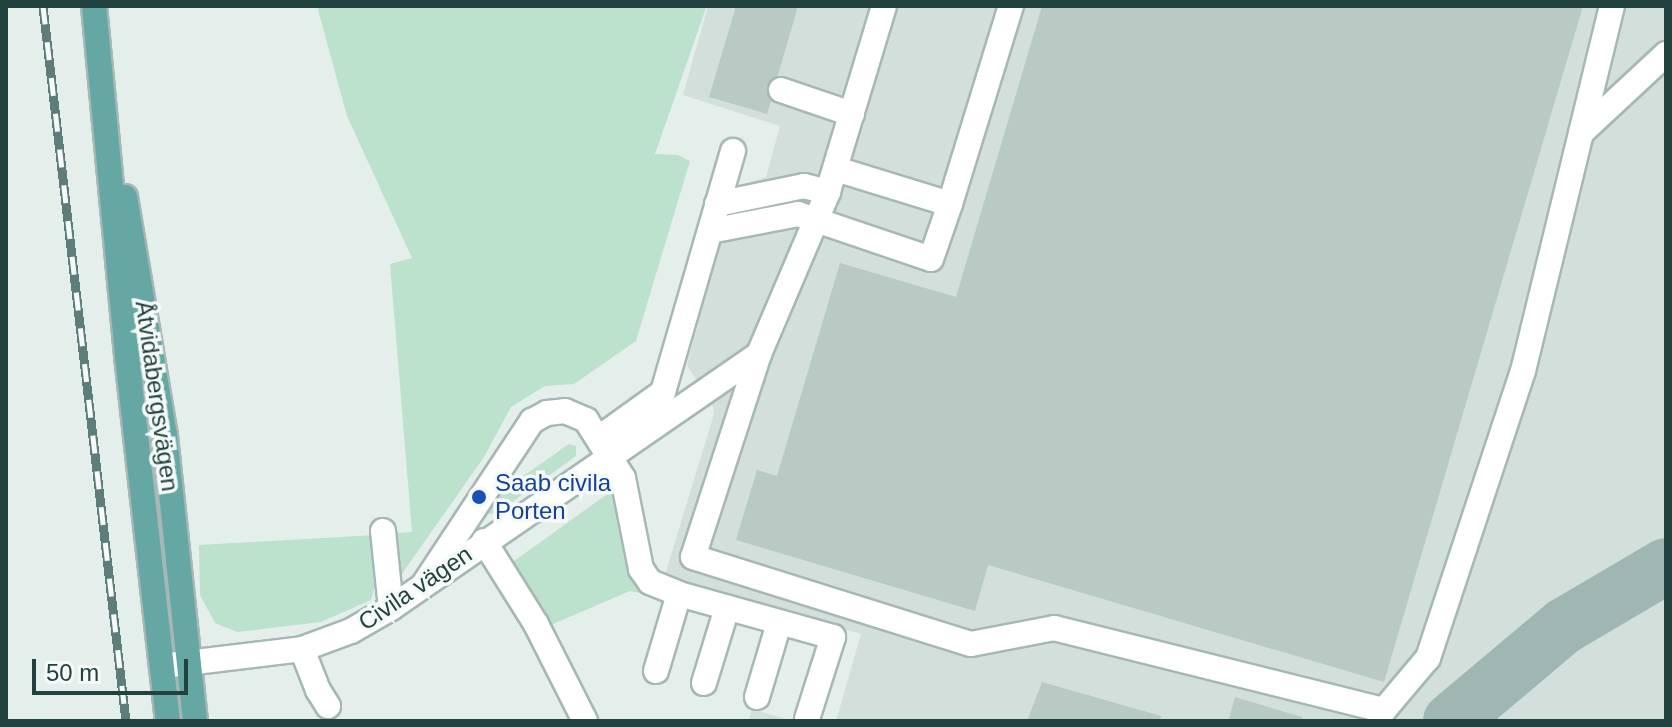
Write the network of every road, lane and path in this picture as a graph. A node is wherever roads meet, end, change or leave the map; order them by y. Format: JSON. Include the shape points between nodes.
{"nodes":[{"id":1,"x":94,"y":6,"type":"edge"},
{"id":2,"x":884,"y":6,"type":"edge"},
{"id":3,"x":1612,"y":6,"type":"edge"},
{"id":4,"x":1003,"y":8,"type":"edge"},
{"id":5,"x":1666,"y":54,"type":"edge"},
{"id":6,"x":102,"y":73,"type":"junction"},
{"id":7,"x":781,"y":90,"type":"dead end"},
{"id":8,"x":852,"y":114,"type":"junction"},
{"id":9,"x":1581,"y":133,"type":"junction"},
{"id":10,"x":733,"y":151,"type":"dead end"},
{"id":11,"x":836,"y":169,"type":"junction"},
{"id":12,"x":828,"y":192,"type":"junction"},
{"id":13,"x":717,"y":204,"type":"junction"},
{"id":14,"x":950,"y":204,"type":"junction"},
{"id":15,"x":817,"y":219,"type":"junction"},
{"id":16,"x":710,"y":231,"type":"junction"},
{"id":17,"x":759,"y":354,"type":"junction"},
{"id":18,"x":605,"y":447,"type":"junction"},
{"id":19,"x":383,"y":531,"type":"dead end"},
{"id":20,"x":484,"y":541,"type":"junction"},
{"id":21,"x":424,"y":584,"type":"junction"},
{"id":22,"x":679,"y":594,"type":"junction"},
{"id":23,"x":391,"y":608,"type":"junction"},
{"id":24,"x":727,"y":608,"type":"junction"},
{"id":25,"x":779,"y":623,"type":"junction"},
{"id":26,"x":302,"y":649,"type":"junction"},
{"id":27,"x":191,"y":662,"type":"junction"},
{"id":28,"x":162,"y":666,"type":"junction"},
{"id":29,"x":656,"y":671,"type":"dead end"},
{"id":30,"x":704,"y":683,"type":"dead end"},
{"id":31,"x":757,"y":697,"type":"dead end"},
{"id":32,"x":328,"y":706,"type":"dead end"},
{"id":33,"x":807,"y":719,"type":"edge"},
{"id":34,"x":168,"y":721,"type":"edge"},
{"id":35,"x":195,"y":721,"type":"edge"},
{"id":36,"x":585,"y":721,"type":"edge"}],
"edges":[{"from":1,"to":6,"type":"main road","name":"Åtvidabergsvägen"},
{"from":2,"to":8,"type":"street"},
{"from":3,"to":9,"type":"street"},
{"from":4,"to":14,"type":"street"},
{"from":5,"to":9,"type":"street"},
{"from":6,"to":27,"type":"main road","name":"Åtvidabergsvägen","via":[[151,338]]},
{"from":6,"to":28,"type":"main road","name":"Åtvidabergsvägen"},
{"from":7,"to":8,"type":"street"},
{"from":8,"to":11,"type":"street"},
{"from":9,"to":17,"type":"street","via":[[1523,371],[1428,658],[1384,710],[1054,628],[971,644],[693,557]]},
{"from":10,"to":13,"type":"street"},
{"from":11,"to":12,"type":"street"},
{"from":11,"to":14,"type":"street"},
{"from":12,"to":13,"type":"street","via":[[804,186]]},
{"from":12,"to":15,"type":"street"},
{"from":13,"to":16,"type":"street"},
{"from":14,"to":15,"type":"street","via":[[931,259]]},
{"from":15,"to":16,"type":"street","via":[[798,214]]},
{"from":15,"to":17,"type":"street"},
{"from":16,"to":18,"type":"street","via":[[663,392]]},
{"from":17,"to":18,"type":"street","name":"Civila vägen"},
{"from":18,"to":20,"type":"street","name":"Civila vägen"},
{"from":18,"to":21,"type":"street","via":[[586,420],[565,411],[532,421]]},
{"from":18,"to":22,"type":"street","via":[[623,478],[641,569],[650,582]]},
{"from":19,"to":23,"type":"street"},
{"from":20,"to":21,"type":"street","name":"Civila vägen"},
{"from":20,"to":36,"type":"street","via":[[536,624]]},
{"from":21,"to":23,"type":"street","name":"Civila vägen"},
{"from":22,"to":24,"type":"street"},
{"from":22,"to":29,"type":"street"},
{"from":23,"to":26,"type":"street","name":"Civila vägen","via":[[351,631]]},
{"from":24,"to":25,"type":"street"},
{"from":24,"to":30,"type":"street"},
{"from":25,"to":31,"type":"street"},
{"from":25,"to":33,"type":"street","via":[[833,637]]},
{"from":26,"to":27,"type":"street","name":"Civila vägen"},
{"from":26,"to":32,"type":"street"},
{"from":27,"to":28,"type":"street","name":"Civila vägen"},
{"from":27,"to":35,"type":"main road","name":"Åtvidabergsvägen"},
{"from":28,"to":34,"type":"main road","name":"Åtvidabergsvägen"}]}
